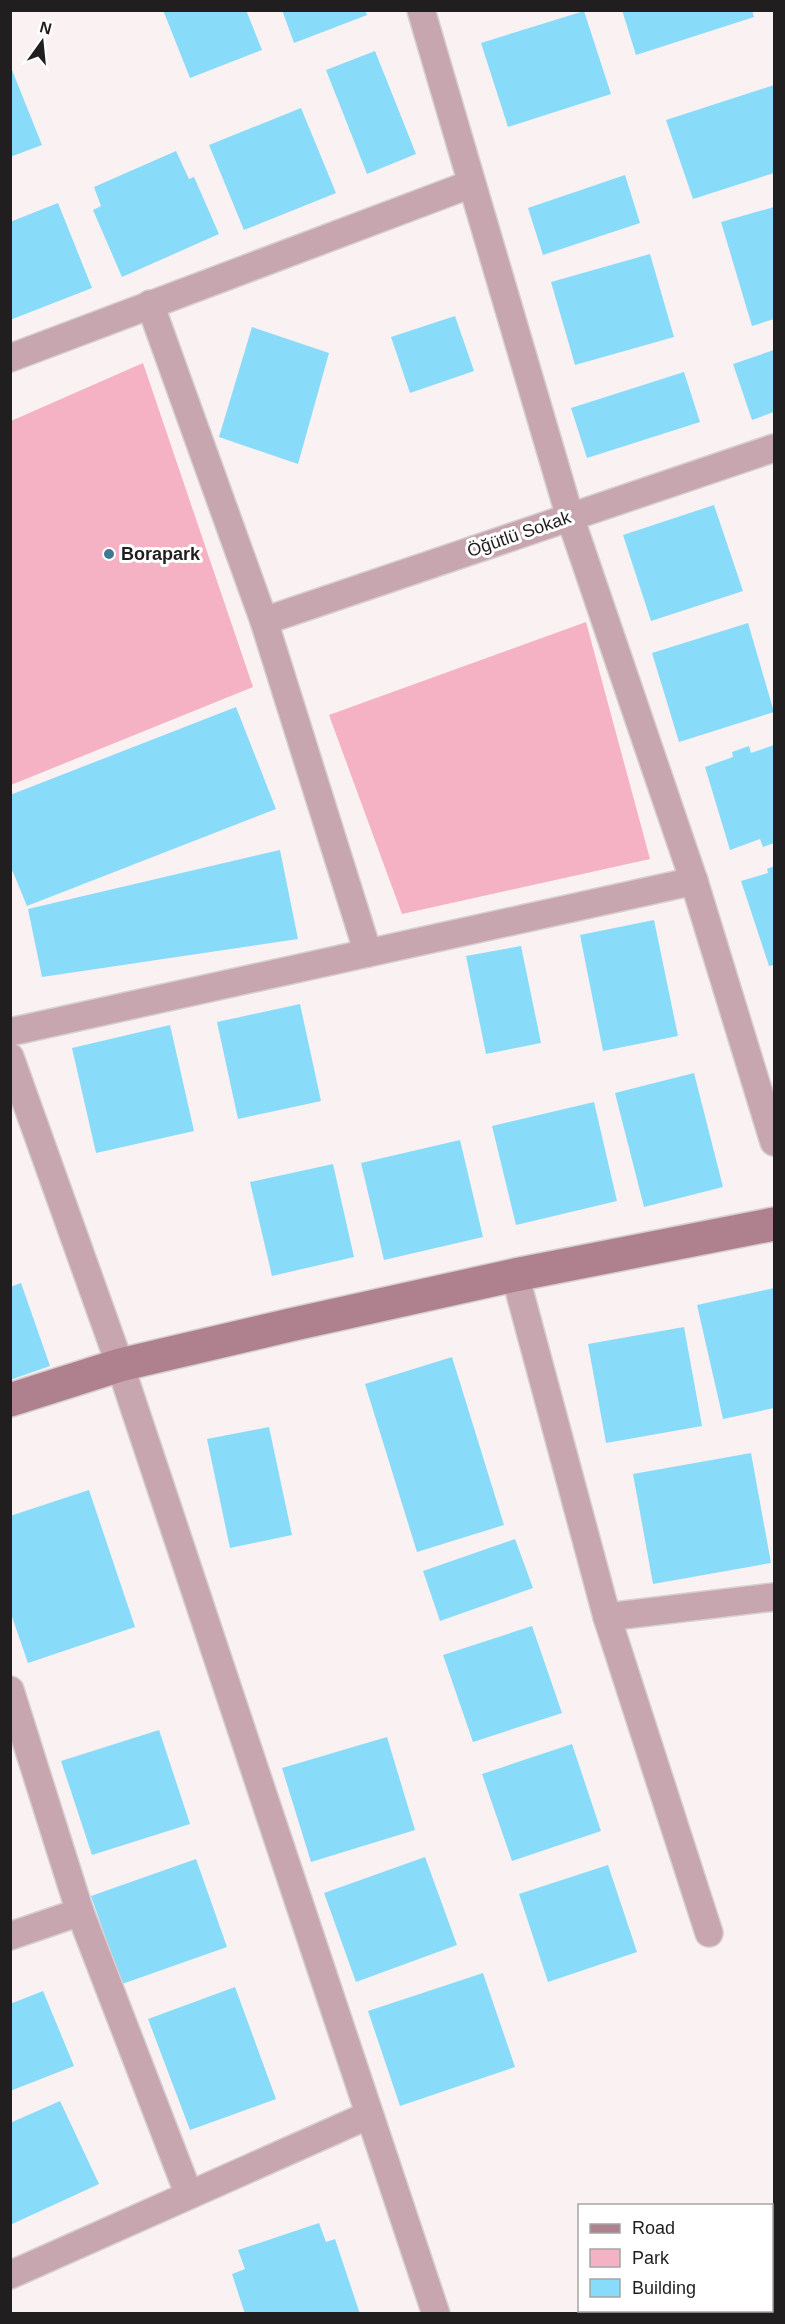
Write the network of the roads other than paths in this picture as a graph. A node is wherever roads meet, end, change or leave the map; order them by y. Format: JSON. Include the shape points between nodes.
{"nodes":[{"id":1,"x":421,"y":10,"type":"edge"},
{"id":2,"x":471,"y":184,"type":"junction"},
{"id":3,"x":150,"y":304,"type":"junction"},
{"id":4,"x":10,"y":357,"type":"edge"},
{"id":5,"x":774,"y":448,"type":"edge"},
{"id":6,"x":570,"y":517,"type":"junction"},
{"id":7,"x":264,"y":621,"type":"junction"},
{"id":8,"x":694,"y":881,"type":"junction"},
{"id":9,"x":368,"y":953,"type":"junction"},
{"id":10,"x":10,"y":1032,"type":"edge"},
{"id":11,"x":10,"y":1057,"type":"edge"},
{"id":12,"x":774,"y":1142,"type":"edge"},
{"id":13,"x":774,"y":1224,"type":"edge"},
{"id":14,"x":515,"y":1275,"type":"junction"},
{"id":15,"x":120,"y":1365,"type":"junction"},
{"id":16,"x":10,"y":1400,"type":"edge"},
{"id":17,"x":774,"y":1597,"type":"edge"},
{"id":18,"x":607,"y":1617,"type":"junction"},
{"id":19,"x":10,"y":1690,"type":"edge"},
{"id":20,"x":19,"y":1754,"type":"edge"},
{"id":21,"x":80,"y":1912,"type":"junction"},
{"id":22,"x":709,"y":1933,"type":"dead end"},
{"id":23,"x":10,"y":1936,"type":"edge"},
{"id":24,"x":369,"y":2115,"type":"junction"},
{"id":25,"x":189,"y":2195,"type":"junction"},
{"id":26,"x":10,"y":2275,"type":"edge"},
{"id":27,"x":435,"y":2313,"type":"edge"}],
"edges":[{"from":1,"to":2,"type":"street"},
{"from":2,"to":3,"type":"street"},
{"from":2,"to":6,"type":"street"},
{"from":3,"to":4,"type":"street"},
{"from":3,"to":7,"type":"street"},
{"from":5,"to":6,"type":"street","name":"Öğütlü Sokak"},
{"from":6,"to":7,"type":"street","name":"Öğütlü Sokak"},
{"from":6,"to":8,"type":"street"},
{"from":7,"to":9,"type":"street"},
{"from":8,"to":9,"type":"street"},
{"from":8,"to":12,"type":"street"},
{"from":9,"to":10,"type":"street"},
{"from":11,"to":15,"type":"street"},
{"from":13,"to":14,"type":"street"},
{"from":14,"to":15,"type":"street"},
{"from":14,"to":18,"type":"street"},
{"from":15,"to":16,"type":"street"},
{"from":15,"to":24,"type":"street"},
{"from":17,"to":18,"type":"street"},
{"from":18,"to":22,"type":"street"},
{"from":19,"to":20,"type":"street"},
{"from":20,"to":21,"type":"street"},
{"from":21,"to":23,"type":"street"},
{"from":21,"to":25,"type":"street"},
{"from":24,"to":25,"type":"street"},
{"from":24,"to":27,"type":"street"},
{"from":25,"to":26,"type":"street"}]}
